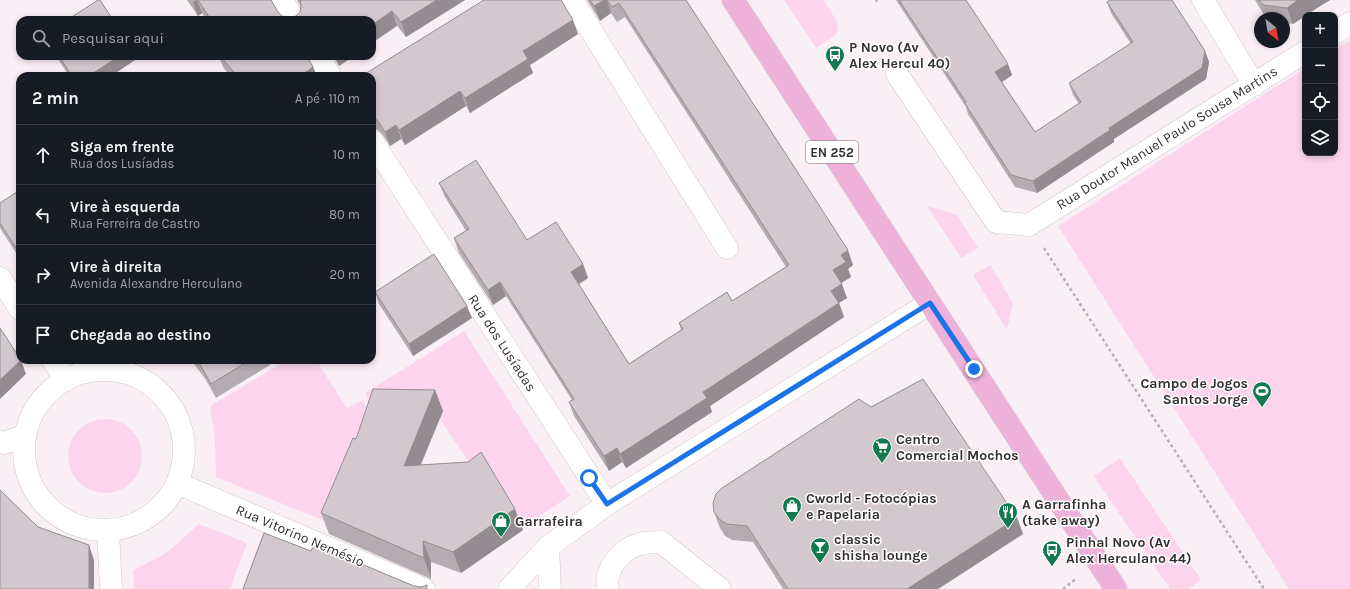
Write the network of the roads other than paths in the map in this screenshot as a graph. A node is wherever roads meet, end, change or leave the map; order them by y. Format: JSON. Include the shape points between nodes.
{"nodes":[{"id":1,"x":282,"y":0,"type":"edge"},
{"id":2,"x":572,"y":0,"type":"edge"},
{"id":3,"x":733,"y":0,"type":"edge"},
{"id":4,"x":1203,"y":0,"type":"edge"},
{"id":5,"x":292,"y":16,"type":"edge"},
{"id":6,"x":1350,"y":23,"type":"edge"},
{"id":7,"x":1338,"y":31,"type":"edge"},
{"id":8,"x":1302,"y":54,"type":"edge"},
{"id":9,"x":320,"y":60,"type":"edge"},
{"id":10,"x":328,"y":72,"type":"edge"},
{"id":11,"x":897,"y":74,"type":"dead end"},
{"id":12,"x":1254,"y":85,"type":"junction"},
{"id":13,"x":376,"y":147,"type":"edge"},
{"id":14,"x":727,"y":248,"type":"dead end"},
{"id":15,"x":0,"y":278,"type":"edge"},
{"id":16,"x":16,"y":303,"type":"edge"},
{"id":17,"x":930,"y":303,"type":"junction"},
{"id":18,"x":56,"y":364,"type":"edge"},
{"id":19,"x":124,"y":366,"type":"edge"},
{"id":20,"x":66,"y":380,"type":"junction"},
{"id":21,"x":25,"y":436,"type":"junction"},
{"id":22,"x":0,"y":442,"type":"edge"},
{"id":23,"x":177,"y":483,"type":"junction"},
{"id":24,"x":607,"y":504,"type":"junction"},
{"id":25,"x":108,"y":530,"type":"junction"},
{"id":26,"x":548,"y":546,"type":"junction"},
{"id":27,"x":111,"y":589,"type":"edge"},
{"id":28,"x":424,"y":589,"type":"edge"},
{"id":29,"x":509,"y":589,"type":"edge"},
{"id":30,"x":550,"y":589,"type":"edge"},
{"id":31,"x":608,"y":589,"type":"edge"},
{"id":32,"x":720,"y":589,"type":"edge"},
{"id":33,"x":1116,"y":589,"type":"edge"}],
"edges":[{"from":1,"to":5,"type":"street"},
{"from":2,"to":14,"type":"street"},
{"from":3,"to":17,"type":"main road","number":"EN 252"},
{"from":4,"to":12,"type":"street"},
{"from":6,"to":7,"type":"street"},
{"from":8,"to":12,"type":"street","name":"Rua Doutor Manuel Paulo Sousa Martins"},
{"from":9,"to":10,"type":"street"},
{"from":11,"to":12,"type":"street","name":"Rua Doutor Manuel Paulo Sousa Martins","via":[[996,222],[1029,225]]},
{"from":13,"to":24,"type":"street","name":"Rua dos Lusíadas"},
{"from":15,"to":16,"type":"street"},
{"from":17,"to":24,"type":"street"},
{"from":17,"to":33,"type":"main road","number":"EN 252"},
{"from":18,"to":20,"type":"street"},
{"from":19,"to":20,"type":"street","via":[[84,372]]},
{"from":19,"to":23,"type":"street","via":[[164,396],[177,415],[184,438],[184,461]]},
{"from":20,"to":21,"type":"street","via":[[47,394],[33,414]]},
{"from":21,"to":22,"type":"street"},
{"from":21,"to":25,"type":"street","via":[[24,460],[31,483],[44,503],[62,519],[84,528]]},
{"from":23,"to":25,"type":"street","via":[[166,502],[149,516],[130,526]]},
{"from":23,"to":28,"type":"street","name":"Rua Vitorino Nemésio"},
{"from":24,"to":26,"type":"street"},
{"from":25,"to":27,"type":"street"},
{"from":26,"to":29,"type":"street"},
{"from":26,"to":30,"type":"street"},
{"from":31,"to":32,"type":"street","via":[[606,581],[619,557],[638,544],[661,542]]}]}
